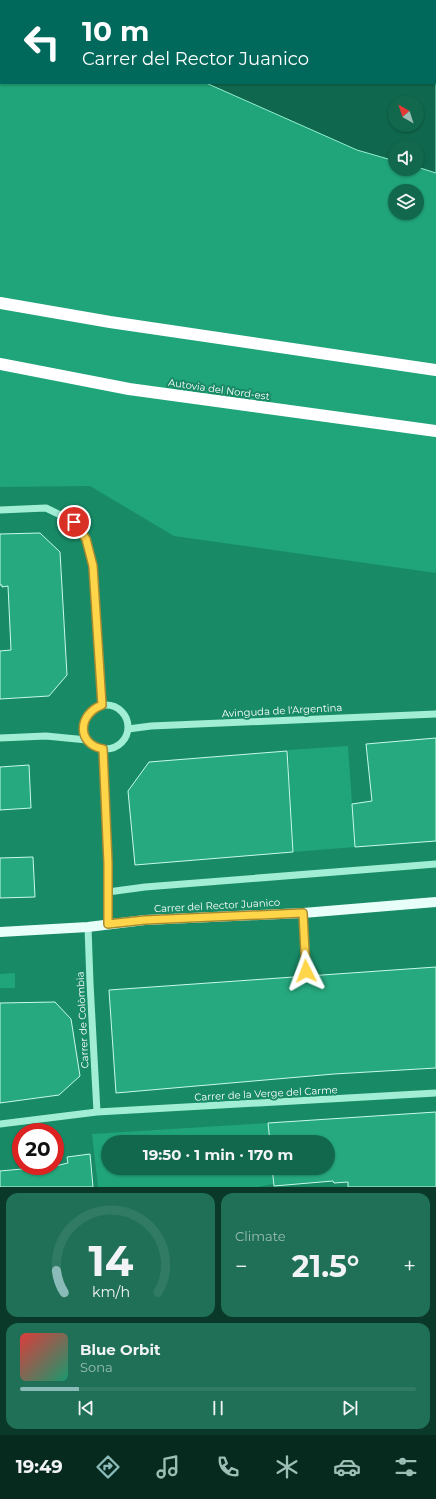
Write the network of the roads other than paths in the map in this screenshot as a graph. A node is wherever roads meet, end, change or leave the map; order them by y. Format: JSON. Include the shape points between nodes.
{"nodes":[{"id":1,"x":0,"y":303,"type":"edge"},
{"id":2,"x":0,"y":364,"type":"edge"},
{"id":3,"x":436,"y":370,"type":"edge"},
{"id":4,"x":436,"y":430,"type":"edge"},
{"id":5,"x":0,"y":510,"type":"edge"},
{"id":6,"x":102,"y":705,"type":"junction"},
{"id":7,"x":436,"y":714,"type":"edge"},
{"id":8,"x":128,"y":729,"type":"junction"},
{"id":9,"x":0,"y":738,"type":"edge"},
{"id":10,"x":87,"y":740,"type":"junction"},
{"id":11,"x":103,"y":749,"type":"junction"},
{"id":12,"x":436,"y":864,"type":"edge"},
{"id":13,"x":108,"y":892,"type":"junction"},
{"id":14,"x":436,"y":902,"type":"edge"},
{"id":15,"x":303,"y":913,"type":"junction"},
{"id":16,"x":108,"y":924,"type":"junction"},
{"id":17,"x":88,"y":927,"type":"junction"},
{"id":18,"x":0,"y":932,"type":"edge"},
{"id":19,"x":306,"y":971,"type":"dead end"},
{"id":20,"x":436,"y":1093,"type":"edge"},
{"id":21,"x":97,"y":1112,"type":"junction"},
{"id":22,"x":0,"y":1124,"type":"edge"}],
"edges":[{"from":1,"to":3,"type":"highway"},
{"from":2,"to":4,"type":"highway","name":"Autovia del Nord-est","via":[[129,389]]},
{"from":5,"to":6,"type":"street","via":[[46,508],[74,522],[86,539],[93,566]]},
{"from":6,"to":8,"type":"street","via":[[121,710],[126,716]]},
{"from":6,"to":10,"type":"street","via":[[89,712],[85,718],[83,726]]},
{"from":7,"to":8,"type":"street","name":"Avinguda de l'Argentina"},
{"from":8,"to":11,"type":"street","via":[[118,746]]},
{"from":9,"to":10,"type":"street","via":[[46,736]]},
{"from":10,"to":11,"type":"street"},
{"from":11,"to":13,"type":"street"},
{"from":12,"to":13,"type":"street"},
{"from":13,"to":16,"type":"street"},
{"from":14,"to":15,"type":"main road","name":"Carrer del Rector Juanico"},
{"from":15,"to":16,"type":"main road","name":"Carrer del Rector Juanico"},
{"from":15,"to":19,"type":"street"},
{"from":16,"to":17,"type":"main road","name":"Carrer del Rector Juanico"},
{"from":17,"to":18,"type":"main road","name":"Carrer del Rector Juanico"},
{"from":17,"to":21,"type":"street","name":"Carrer de Colòmbia"},
{"from":20,"to":21,"type":"street","name":"Carrer de la Verge del Carme"},
{"from":21,"to":22,"type":"street","name":"Carrer de la Verge del Carme"}]}
